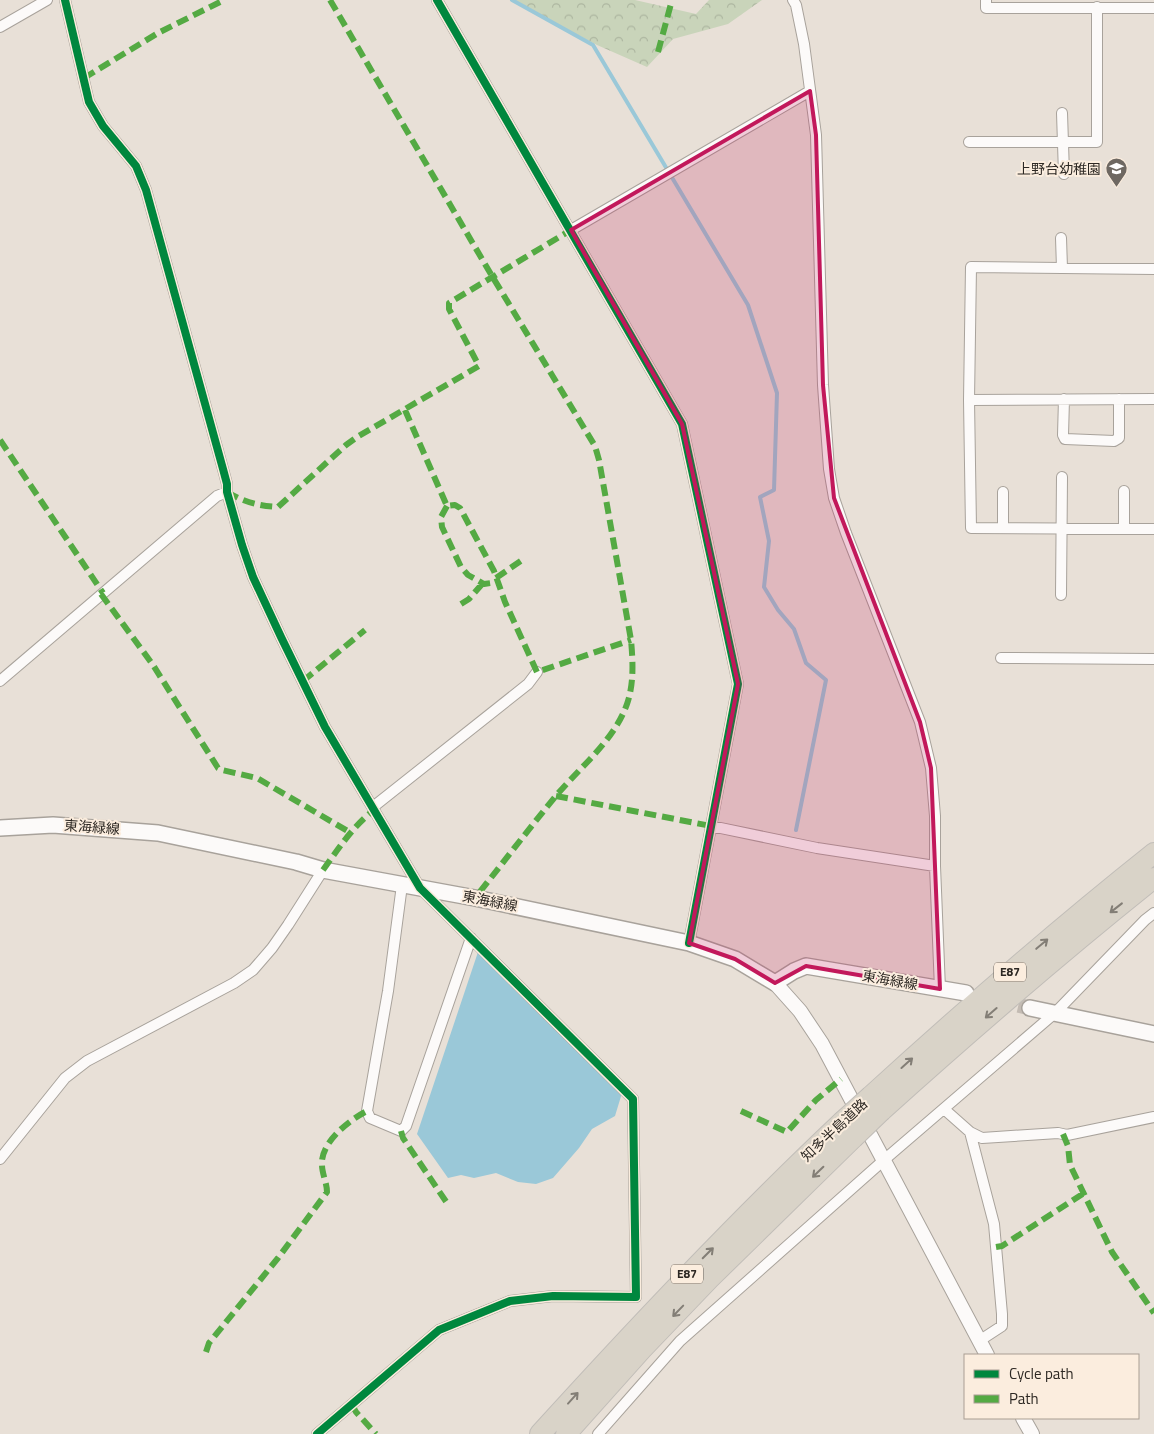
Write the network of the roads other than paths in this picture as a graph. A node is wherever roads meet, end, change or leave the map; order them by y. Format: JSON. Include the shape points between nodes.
{"nodes":[{"id":1,"x":47,"y":0,"type":"edge"},
{"id":2,"x":63,"y":0,"type":"edge"},
{"id":3,"x":437,"y":0,"type":"edge"},
{"id":4,"x":793,"y":0,"type":"edge"},
{"id":5,"x":986,"y":0,"type":"edge"},
{"id":6,"x":1058,"y":4,"type":"edge"},
{"id":7,"x":1132,"y":4,"type":"edge"},
{"id":8,"x":1097,"y":7,"type":"junction"},
{"id":9,"x":1154,"y":8,"type":"edge"},
{"id":10,"x":0,"y":27,"type":"edge"},
{"id":11,"x":810,"y":91,"type":"junction"},
{"id":12,"x":1062,"y":113,"type":"dead end"},
{"id":13,"x":969,"y":142,"type":"dead end"},
{"id":14,"x":1063,"y":142,"type":"junction"},
{"id":15,"x":1064,"y":174,"type":"dead end"},
{"id":16,"x":571,"y":230,"type":"junction"},
{"id":17,"x":1060,"y":238,"type":"dead end"},
{"id":18,"x":1062,"y":268,"type":"junction"},
{"id":19,"x":1154,"y":270,"type":"edge"},
{"id":20,"x":1119,"y":399,"type":"junction"},
{"id":21,"x":1154,"y":399,"type":"edge"},
{"id":22,"x":969,"y":400,"type":"junction"},
{"id":23,"x":1064,"y":400,"type":"junction"},
{"id":24,"x":1062,"y":477,"type":"dead end"},
{"id":25,"x":1124,"y":491,"type":"dead end"},
{"id":26,"x":227,"y":492,"type":"junction"},
{"id":27,"x":1003,"y":492,"type":"dead end"},
{"id":28,"x":1003,"y":528,"type":"junction"},
{"id":29,"x":1062,"y":528,"type":"junction"},
{"id":30,"x":1124,"y":529,"type":"junction"},
{"id":31,"x":1154,"y":529,"type":"edge"},
{"id":32,"x":1061,"y":595,"type":"dead end"},
{"id":33,"x":1002,"y":658,"type":"dead end"},
{"id":34,"x":1154,"y":658,"type":"edge"},
{"id":35,"x":537,"y":672,"type":"dead end"},
{"id":36,"x":0,"y":681,"type":"edge"},
{"id":37,"x":373,"y":807,"type":"junction"},
{"id":38,"x":711,"y":826,"type":"junction"},
{"id":39,"x":0,"y":828,"type":"edge"},
{"id":40,"x":1154,"y":853,"type":"edge"},
{"id":41,"x":935,"y":866,"type":"junction"},
{"id":42,"x":323,"y":870,"type":"junction"},
{"id":43,"x":1154,"y":878,"type":"edge"},
{"id":44,"x":402,"y":885,"type":"junction"},
{"id":45,"x":420,"y":888,"type":"junction"},
{"id":46,"x":1154,"y":913,"type":"edge"},
{"id":47,"x":471,"y":938,"type":"junction"},
{"id":48,"x":689,"y":943,"type":"junction"},
{"id":49,"x":775,"y":983,"type":"junction"},
{"id":50,"x":940,"y":989,"type":"junction"},
{"id":51,"x":966,"y":993,"type":"dead end"},
{"id":52,"x":1030,"y":1008,"type":"tunnel mouth"},
{"id":53,"x":1055,"y":1013,"type":"junction"},
{"id":54,"x":1154,"y":1034,"type":"edge"},
{"id":55,"x":876,"y":1103,"type":"junction"},
{"id":56,"x":944,"y":1109,"type":"junction"},
{"id":57,"x":1154,"y":1118,"type":"edge"},
{"id":58,"x":848,"y":1130,"type":"junction"},
{"id":59,"x":970,"y":1132,"type":"junction"},
{"id":60,"x":0,"y":1159,"type":"edge"},
{"id":61,"x":884,"y":1160,"type":"junction"},
{"id":62,"x":979,"y":1341,"type":"junction"},
{"id":63,"x":986,"y":1354,"type":"edge"},
{"id":64,"x":1024,"y":1419,"type":"edge"},
{"id":65,"x":317,"y":1434,"type":"edge"},
{"id":66,"x":540,"y":1434,"type":"edge"},
{"id":67,"x":566,"y":1434,"type":"edge"},
{"id":68,"x":598,"y":1434,"type":"edge"},
{"id":69,"x":1032,"y":1434,"type":"edge"}],
"edges":[{"from":1,"to":10,"type":"street"},
{"from":2,"to":26,"type":"street","via":[[89,102],[136,166],[146,190]]},
{"from":3,"to":16,"type":"street"},
{"from":4,"to":11,"type":"street","via":[[804,44]]},
{"from":5,"to":6,"type":"street","via":[[986,8]]},
{"from":6,"to":8,"type":"street"},
{"from":7,"to":8,"type":"street"},
{"from":7,"to":9,"type":"street"},
{"from":8,"to":14,"type":"street","via":[[1097,142]]},
{"from":11,"to":16,"type":"street"},
{"from":11,"to":41,"type":"street","via":[[816,135],[823,385],[829,469],[834,498],[846,533],[920,722],[932,768]]},
{"from":12,"to":14,"type":"street"},
{"from":13,"to":14,"type":"street"},
{"from":14,"to":15,"type":"street"},
{"from":16,"to":38,"type":"street","via":[[682,424],[738,684]]},
{"from":17,"to":18,"type":"street"},
{"from":18,"to":19,"type":"street"},
{"from":18,"to":22,"type":"street","via":[[970,267]]},
{"from":20,"to":21,"type":"street"},
{"from":20,"to":23,"type":"street"},
{"from":20,"to":23,"type":"street","via":[[1119,438],[1114,441],[1065,439]]},
{"from":22,"to":23,"type":"street"},
{"from":22,"to":28,"type":"street","via":[[971,528]]},
{"from":24,"to":29,"type":"street"},
{"from":25,"to":30,"type":"street"},
{"from":26,"to":36,"type":"street","via":[[217,496]]},
{"from":26,"to":37,"type":"street","via":[[253,577],[325,727]]},
{"from":27,"to":28,"type":"street"},
{"from":28,"to":29,"type":"street"},
{"from":29,"to":30,"type":"street"},
{"from":29,"to":32,"type":"street"},
{"from":30,"to":31,"type":"street"},
{"from":33,"to":34,"type":"street"},
{"from":35,"to":37,"type":"street","via":[[528,684]]},
{"from":37,"to":45,"type":"street"},
{"from":38,"to":41,"type":"street","via":[[817,848]]},
{"from":38,"to":48,"type":"street"},
{"from":39,"to":42,"type":"main road","name":"東海緑線","via":[[53,824],[158,832]]},
{"from":55,"to":40,"type":"highway","name":"知多半島道路","number":"E87","one_way":true,"via":[[1000,980]]},
{"from":41,"to":50,"type":"street"},
{"from":42,"to":44,"type":"main road","name":"東海緑線"},
{"from":42,"to":60,"type":"street","via":[[288,925],[253,970],[87,1061],[65,1078]]},
{"from":43,"to":55,"type":"highway","name":"知多半島道路","number":"E87","one_way":true},
{"from":44,"to":45,"type":"main road","name":"東海緑線"},
{"from":44,"to":47,"type":"street","via":[[367,1111],[370,1118],[401,1131],[406,1126]]},
{"from":45,"to":47,"type":"street"},
{"from":45,"to":48,"type":"main road","name":"東海緑線"},
{"from":46,"to":53,"type":"street"},
{"from":47,"to":65,"type":"street","via":[[633,1099],[636,1298],[552,1296],[510,1301],[440,1330]]},
{"from":48,"to":49,"type":"main road","name":"東海緑線","via":[[735,958]]},
{"from":49,"to":50,"type":"main road","name":"東海緑線","via":[[806,966]]},
{"from":49,"to":61,"type":"street","via":[[822,1044]]},
{"from":50,"to":51,"type":"main road","name":"東海緑線"},
{"from":52,"to":53,"type":"main road"},
{"from":53,"to":54,"type":"main road"},
{"from":53,"to":56,"type":"street"},
{"from":55,"to":58,"type":"highway","name":"知多半島道路","number":"E87","bridge":true},
{"from":56,"to":59,"type":"street"},
{"from":56,"to":61,"type":"street"},
{"from":57,"to":59,"type":"street","via":[[1067,1135],[982,1138]]},
{"from":66,"to":58,"type":"highway","name":"知多半島道路","number":"E87","one_way":true,"via":[[628,1336],[786,1174]]},
{"from":58,"to":67,"type":"highway","name":"知多半島道路","number":"E87","one_way":true},
{"from":59,"to":62,"type":"street","via":[[994,1224],[1002,1314],[1002,1326]]},
{"from":61,"to":62,"type":"street"},
{"from":61,"to":68,"type":"street","via":[[680,1341]]},
{"from":62,"to":63,"type":"street"},
{"from":64,"to":69,"type":"street"}]}
